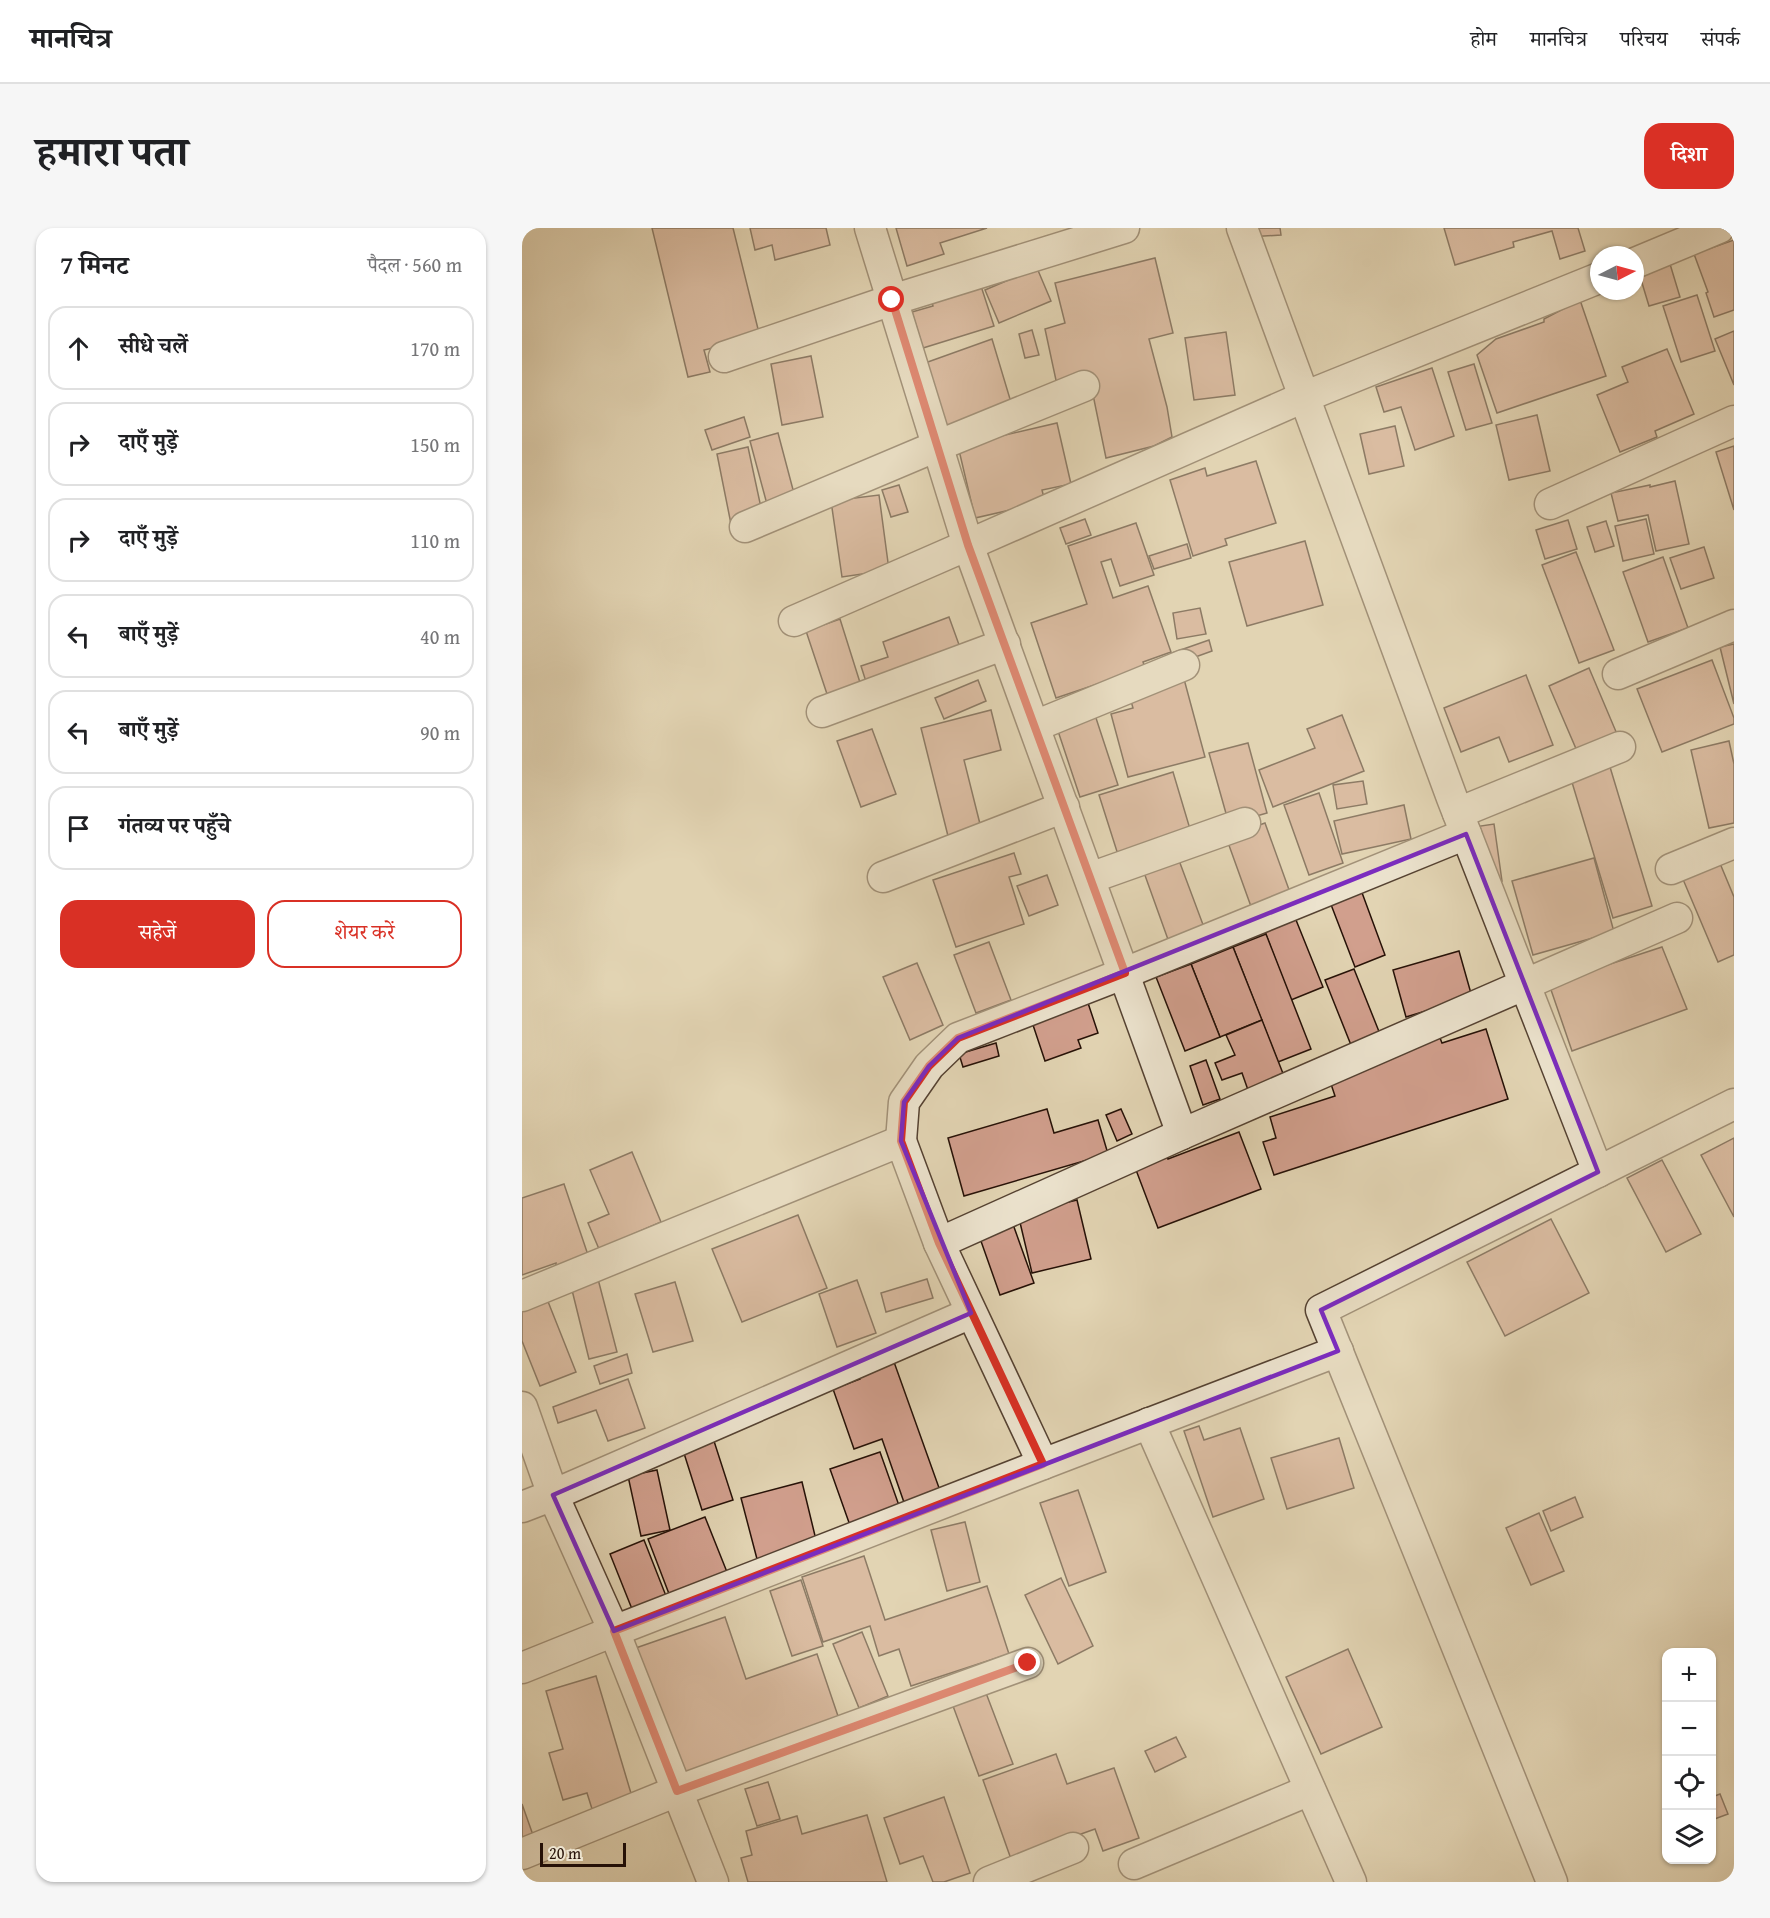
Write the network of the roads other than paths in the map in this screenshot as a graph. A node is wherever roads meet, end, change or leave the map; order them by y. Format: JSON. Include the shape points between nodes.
{"nodes":[{"id":1,"x":870,"y":228,"type":"edge"},
{"id":2,"x":1124,"y":228,"type":"edge"},
{"id":3,"x":1242,"y":228,"type":"edge"},
{"id":4,"x":1719,"y":228,"type":"edge"},
{"id":5,"x":1644,"y":259,"type":"edge"},
{"id":6,"x":1590,"y":282,"type":"edge"},
{"id":7,"x":892,"y":300,"type":"junction"},
{"id":8,"x":724,"y":357,"type":"dead end"},
{"id":9,"x":1084,"y":386,"type":"dead end"},
{"id":10,"x":1304,"y":397,"type":"junction"},
{"id":11,"x":1734,"y":421,"type":"edge"},
{"id":12,"x":937,"y":446,"type":"junction"},
{"id":13,"x":1550,"y":504,"type":"dead end"},
{"id":14,"x":745,"y":527,"type":"dead end"},
{"id":15,"x":968,"y":545,"type":"junction"},
{"id":16,"x":794,"y":621,"type":"dead end"},
{"id":17,"x":1734,"y":625,"type":"edge"},
{"id":18,"x":1005,"y":644,"type":"junction"},
{"id":19,"x":1184,"y":665,"type":"dead end"},
{"id":20,"x":1618,"y":674,"type":"dead end"},
{"id":21,"x":822,"y":712,"type":"dead end"},
{"id":22,"x":1035,"y":726,"type":"junction"},
{"id":23,"x":1620,"y":747,"type":"dead end"},
{"id":24,"x":1064,"y":807,"type":"junction"},
{"id":25,"x":1245,"y":823,"type":"dead end"},
{"id":26,"x":1462,"y":824,"type":"junction"},
{"id":27,"x":1734,"y":843,"type":"edge"},
{"id":28,"x":1671,"y":869,"type":"dead end"},
{"id":29,"x":883,"y":877,"type":"dead end"},
{"id":30,"x":1090,"y":878,"type":"junction"},
{"id":31,"x":1677,"y":918,"type":"dead end"},
{"id":32,"x":1125,"y":973,"type":"junction"},
{"id":33,"x":1524,"y":984,"type":"junction"},
{"id":34,"x":1734,"y":1104,"type":"edge"},
{"id":35,"x":1182,"y":1134,"type":"junction"},
{"id":36,"x":901,"y":1141,"type":"junction"},
{"id":37,"x":1598,"y":1172,"type":"junction"},
{"id":38,"x":939,"y":1243,"type":"junction"},
{"id":39,"x":522,"y":1296,"type":"edge"},
{"id":40,"x":971,"y":1313,"type":"junction"},
{"id":41,"x":1338,"y":1351,"type":"junction"},
{"id":42,"x":522,"y":1407,"type":"edge"},
{"id":43,"x":1149,"y":1424,"type":"junction"},
{"id":44,"x":1043,"y":1464,"type":"junction"},
{"id":45,"x":553,"y":1495,"type":"junction"},
{"id":46,"x":522,"y":1507,"type":"edge"},
{"id":47,"x":614,"y":1631,"type":"junction"},
{"id":48,"x":1028,"y":1663,"type":"dead end"},
{"id":49,"x":522,"y":1668,"type":"edge"},
{"id":50,"x":1310,"y":1790,"type":"junction"},
{"id":51,"x":677,"y":1791,"type":"junction"},
{"id":52,"x":1073,"y":1848,"type":"dead end"},
{"id":53,"x":522,"y":1854,"type":"edge"},
{"id":54,"x":1134,"y":1864,"type":"dead end"},
{"id":55,"x":713,"y":1882,"type":"edge"},
{"id":56,"x":989,"y":1882,"type":"edge"},
{"id":57,"x":1351,"y":1882,"type":"edge"},
{"id":58,"x":1552,"y":1882,"type":"edge"}],
"edges":[{"from":1,"to":7,"type":"street"},
{"from":2,"to":7,"type":"street"},
{"from":3,"to":10,"type":"street"},
{"from":4,"to":5,"type":"street"},
{"from":6,"to":10,"type":"street"},
{"from":7,"to":8,"type":"street"},
{"from":7,"to":12,"type":"street"},
{"from":9,"to":12,"type":"street"},
{"from":10,"to":15,"type":"street"},
{"from":10,"to":26,"type":"street"},
{"from":11,"to":13,"type":"street"},
{"from":12,"to":14,"type":"street"},
{"from":12,"to":15,"type":"street"},
{"from":15,"to":16,"type":"street"},
{"from":15,"to":18,"type":"street"},
{"from":17,"to":20,"type":"street"},
{"from":18,"to":21,"type":"street"},
{"from":18,"to":22,"type":"street"},
{"from":19,"to":22,"type":"street"},
{"from":22,"to":24,"type":"street"},
{"from":23,"to":26,"type":"street"},
{"from":24,"to":29,"type":"street"},
{"from":24,"to":30,"type":"street"},
{"from":25,"to":30,"type":"street"},
{"from":26,"to":32,"type":"street"},
{"from":26,"to":33,"type":"street"},
{"from":27,"to":28,"type":"street"},
{"from":30,"to":32,"type":"street"},
{"from":31,"to":33,"type":"street"},
{"from":32,"to":35,"type":"street"},
{"from":32,"to":36,"type":"street","via":[[958,1038],[929,1066],[904,1102]]},
{"from":33,"to":35,"type":"street"},
{"from":33,"to":37,"type":"street"},
{"from":34,"to":37,"type":"street"},
{"from":35,"to":38,"type":"street"},
{"from":36,"to":38,"type":"street"},
{"from":36,"to":39,"type":"street"},
{"from":37,"to":41,"type":"street","via":[[1321,1310]]},
{"from":38,"to":40,"type":"street"},
{"from":40,"to":44,"type":"street"},
{"from":40,"to":45,"type":"street"},
{"from":41,"to":43,"type":"street"},
{"from":41,"to":58,"type":"street"},
{"from":42,"to":45,"type":"street"},
{"from":43,"to":44,"type":"street"},
{"from":43,"to":50,"type":"street"},
{"from":44,"to":47,"type":"street"},
{"from":45,"to":46,"type":"street"},
{"from":45,"to":47,"type":"street"},
{"from":47,"to":49,"type":"street"},
{"from":47,"to":51,"type":"street"},
{"from":48,"to":51,"type":"street"},
{"from":50,"to":54,"type":"street"},
{"from":50,"to":57,"type":"street"},
{"from":51,"to":53,"type":"street"},
{"from":51,"to":55,"type":"street"},
{"from":52,"to":56,"type":"street"}]}
